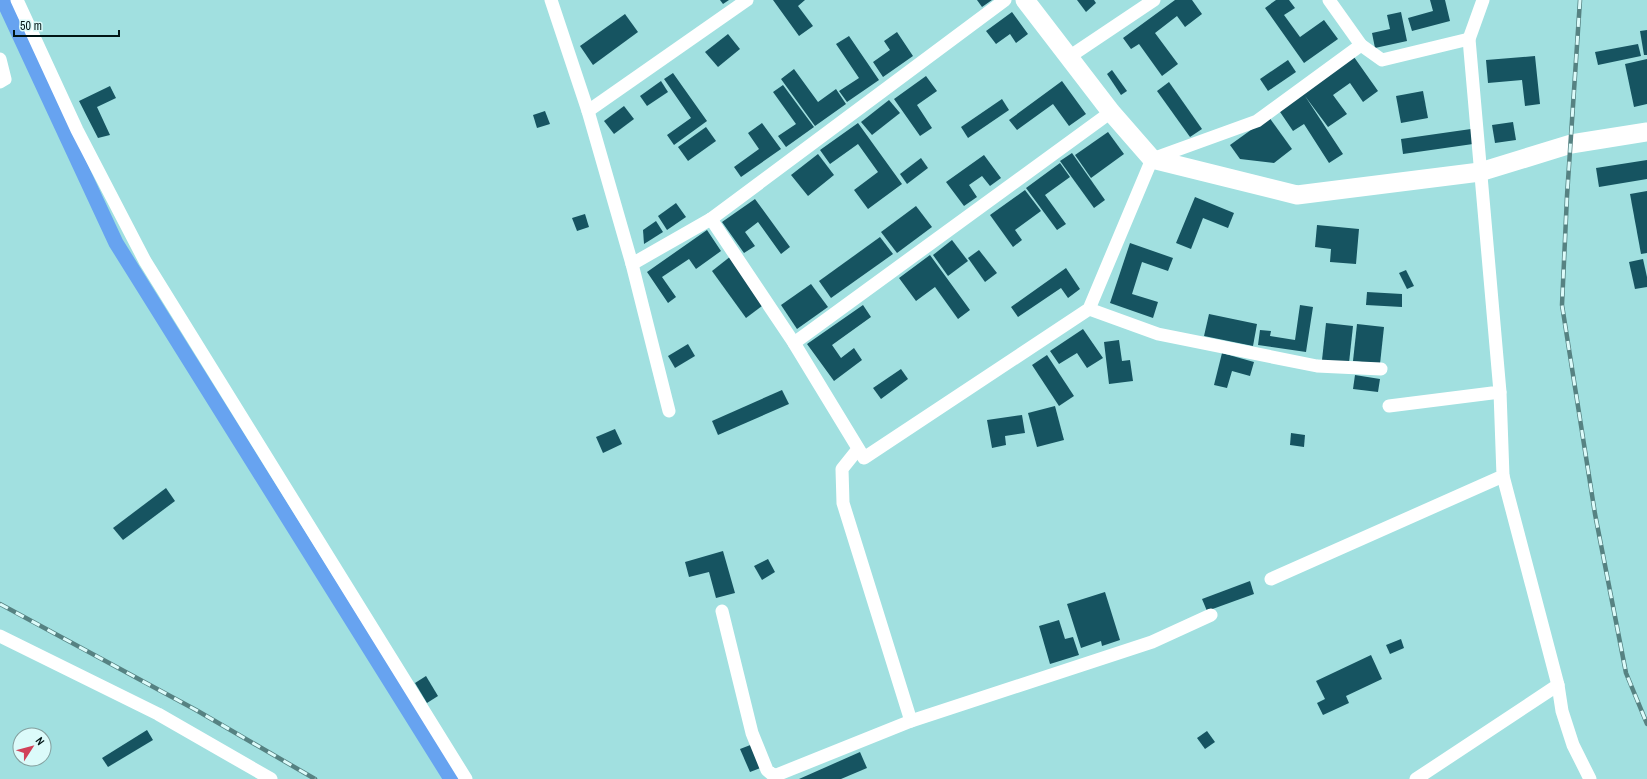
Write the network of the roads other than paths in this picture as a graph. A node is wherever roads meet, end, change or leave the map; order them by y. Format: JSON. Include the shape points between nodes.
{"nodes":[{"id":1,"x":18,"y":0,"type":"edge"},
{"id":2,"x":551,"y":0,"type":"edge"},
{"id":3,"x":747,"y":0,"type":"edge"},
{"id":4,"x":1004,"y":0,"type":"edge"},
{"id":5,"x":1025,"y":0,"type":"edge"},
{"id":6,"x":1154,"y":0,"type":"edge"},
{"id":7,"x":1329,"y":0,"type":"edge"},
{"id":8,"x":1483,"y":0,"type":"edge"},
{"id":9,"x":1469,"y":39,"type":"junction"},
{"id":10,"x":1361,"y":45,"type":"junction"},
{"id":11,"x":1069,"y":57,"type":"junction"},
{"id":12,"x":0,"y":60,"type":"edge"},
{"id":13,"x":0,"y":82,"type":"edge"},
{"id":14,"x":588,"y":111,"type":"junction"},
{"id":15,"x":1111,"y":112,"type":"junction"},
{"id":16,"x":1647,"y":132,"type":"edge"},
{"id":17,"x":1152,"y":159,"type":"junction"},
{"id":18,"x":1480,"y":172,"type":"junction"},
{"id":19,"x":711,"y":220,"type":"junction"},
{"id":20,"x":632,"y":264,"type":"junction"},
{"id":21,"x":1089,"y":309,"type":"junction"},
{"id":22,"x":794,"y":343,"type":"junction"},
{"id":23,"x":1381,"y":369,"type":"dead end"},
{"id":24,"x":1500,"y":392,"type":"junction"},
{"id":25,"x":1389,"y":406,"type":"dead end"},
{"id":26,"x":669,"y":411,"type":"dead end"},
{"id":27,"x":858,"y":449,"type":"junction"},
{"id":28,"x":1503,"y":476,"type":"junction"},
{"id":29,"x":1271,"y":579,"type":"dead end"},
{"id":30,"x":722,"y":611,"type":"dead end"},
{"id":31,"x":1211,"y":615,"type":"dead end"},
{"id":32,"x":0,"y":636,"type":"edge"},
{"id":33,"x":1558,"y":685,"type":"junction"},
{"id":34,"x":911,"y":721,"type":"junction"},
{"id":35,"x":271,"y":779,"type":"edge"},
{"id":36,"x":466,"y":779,"type":"edge"},
{"id":37,"x":1416,"y":779,"type":"edge"},
{"id":38,"x":1590,"y":779,"type":"edge"}],
"edges":[{"from":1,"to":36,"type":"street","via":[[77,130],[145,260]]},
{"from":2,"to":14,"type":"street"},
{"from":3,"to":14,"type":"street"},
{"from":4,"to":19,"type":"street"},
{"from":5,"to":11,"type":"street"},
{"from":6,"to":11,"type":"street"},
{"from":7,"to":10,"type":"street"},
{"from":8,"to":9,"type":"street"},
{"from":9,"to":10,"type":"street","via":[[1382,60]]},
{"from":9,"to":18,"type":"street"},
{"from":10,"to":17,"type":"street","via":[[1257,121]]},
{"from":11,"to":15,"type":"street"},
{"from":12,"to":13,"type":"street","via":[[5,79]]},
{"from":14,"to":20,"type":"street"},
{"from":15,"to":17,"type":"street"},
{"from":15,"to":22,"type":"street"},
{"from":16,"to":18,"type":"street","via":[[1571,144]]},
{"from":17,"to":18,"type":"street","via":[[1297,195]]},
{"from":17,"to":21,"type":"street"},
{"from":18,"to":24,"type":"street"},
{"from":19,"to":20,"type":"street"},
{"from":19,"to":22,"type":"street"},
{"from":20,"to":26,"type":"street"},
{"from":21,"to":23,"type":"street","via":[[1158,334],[1317,366]]},
{"from":21,"to":27,"type":"street","via":[[864,458]]},
{"from":22,"to":27,"type":"street"},
{"from":24,"to":25,"type":"street"},
{"from":24,"to":28,"type":"street"},
{"from":27,"to":34,"type":"street","via":[[842,469],[843,503]]},
{"from":28,"to":29,"type":"street"},
{"from":28,"to":33,"type":"street"},
{"from":30,"to":34,"type":"street","via":[[752,733],[767,770],[774,776]]},
{"from":31,"to":34,"type":"street","via":[[1152,642]]},
{"from":32,"to":35,"type":"street","via":[[158,714]]},
{"from":33,"to":37,"type":"street"},
{"from":33,"to":38,"type":"street","via":[[1564,718],[1573,745]]}]}
